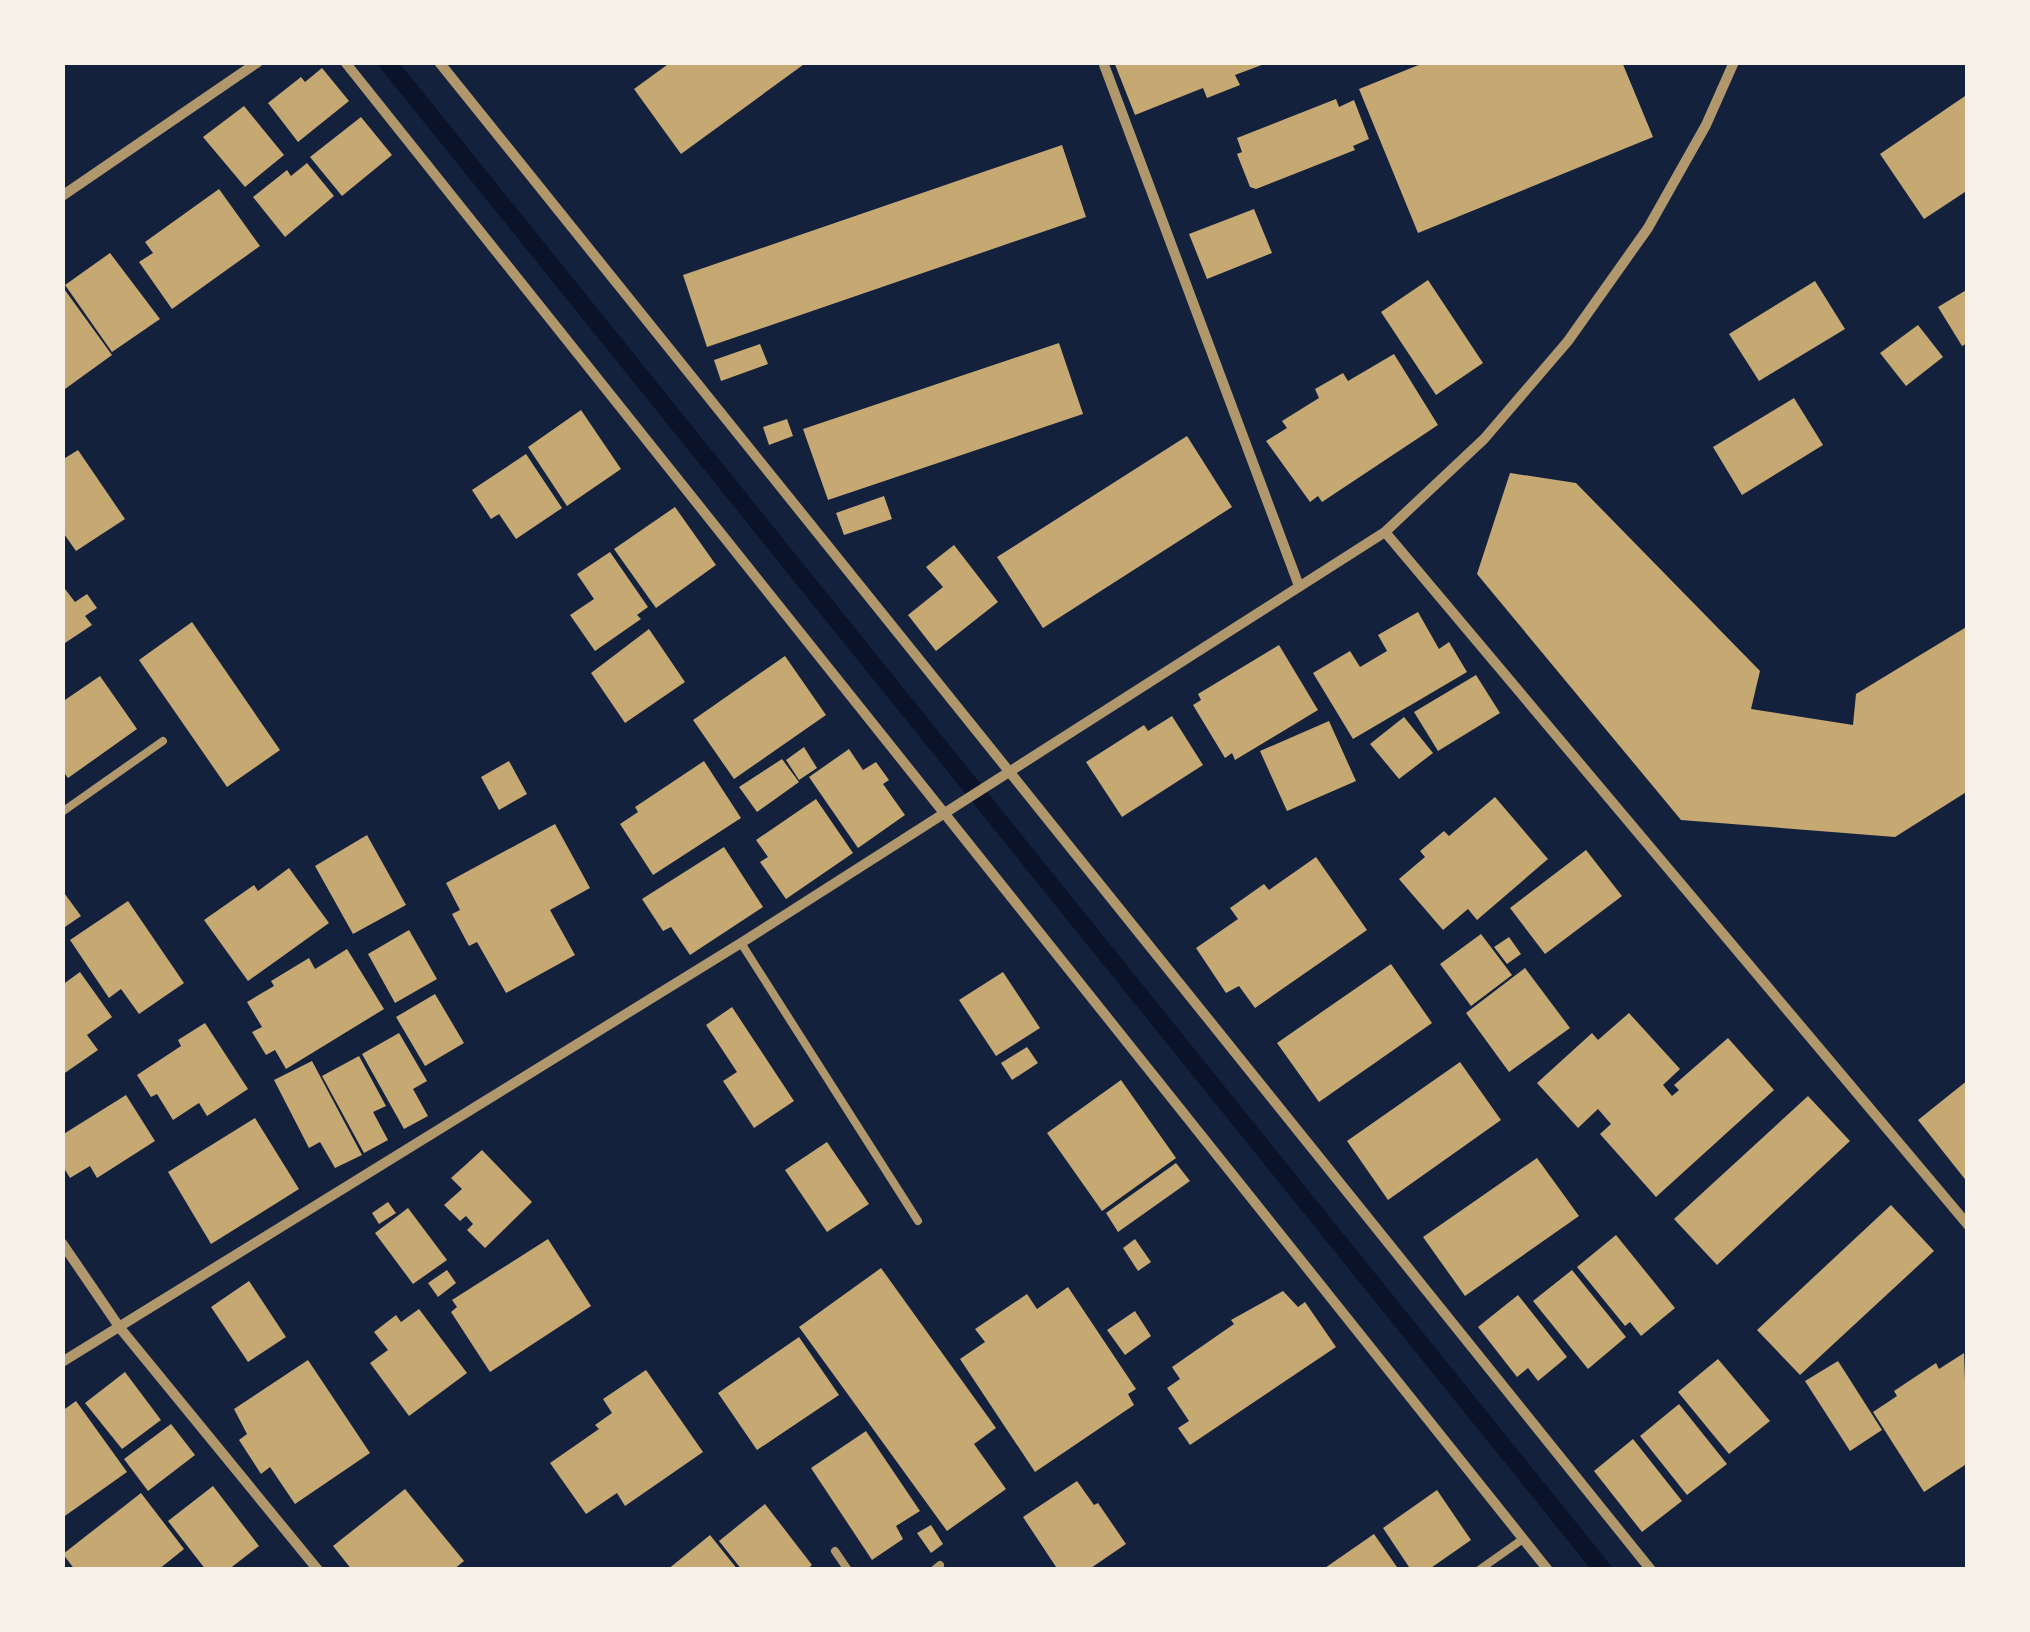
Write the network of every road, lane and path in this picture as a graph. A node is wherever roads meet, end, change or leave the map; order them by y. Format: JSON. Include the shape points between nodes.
{"nodes":[{"id":1,"x":258,"y":62,"type":"edge"},
{"id":2,"x":345,"y":62,"type":"edge"},
{"id":3,"x":439,"y":62,"type":"edge"},
{"id":4,"x":1104,"y":62,"type":"edge"},
{"id":5,"x":1734,"y":62,"type":"edge"},
{"id":6,"x":62,"y":196,"type":"edge"},
{"id":7,"x":1384,"y":532,"type":"junction"},
{"id":8,"x":1300,"y":586,"type":"junction"},
{"id":9,"x":162,"y":741,"type":"dead end"},
{"id":10,"x":1007,"y":773,"type":"junction"},
{"id":11,"x":62,"y":812,"type":"edge"},
{"id":12,"x":947,"y":812,"type":"junction"},
{"id":13,"x":741,"y":942,"type":"junction"},
{"id":14,"x":918,"y":1222,"type":"dead end"},
{"id":15,"x":1968,"y":1226,"type":"edge"},
{"id":16,"x":62,"y":1243,"type":"edge"},
{"id":17,"x":120,"y":1328,"type":"junction"},
{"id":18,"x":62,"y":1362,"type":"edge"},
{"id":19,"x":1523,"y":1539,"type":"junction"},
{"id":20,"x":835,"y":1551,"type":"dead end"},
{"id":21,"x":318,"y":1570,"type":"edge"},
{"id":22,"x":848,"y":1570,"type":"edge"},
{"id":23,"x":1479,"y":1570,"type":"edge"},
{"id":24,"x":1548,"y":1570,"type":"edge"},
{"id":25,"x":1650,"y":1570,"type":"edge"}],
"edges":[{"from":1,"to":6,"type":"street"},
{"from":2,"to":12,"type":"street"},
{"from":3,"to":10,"type":"street"},
{"from":4,"to":8,"type":"street"},
{"from":5,"to":7,"type":"street","via":[[1648,228],[1568,342],[1484,439]]},
{"from":7,"to":8,"type":"street"},
{"from":7,"to":15,"type":"street"},
{"from":8,"to":10,"type":"street"},
{"from":9,"to":11,"type":"lane"},
{"from":10,"to":12,"type":"street"},
{"from":10,"to":25,"type":"street"},
{"from":12,"to":13,"type":"street"},
{"from":12,"to":19,"type":"street"},
{"from":13,"to":14,"type":"lane"},
{"from":13,"to":17,"type":"street"},
{"from":16,"to":17,"type":"street"},
{"from":17,"to":18,"type":"street"},
{"from":17,"to":21,"type":"street"},
{"from":19,"to":23,"type":"lane"},
{"from":19,"to":24,"type":"street"},
{"from":20,"to":22,"type":"lane"}]}
